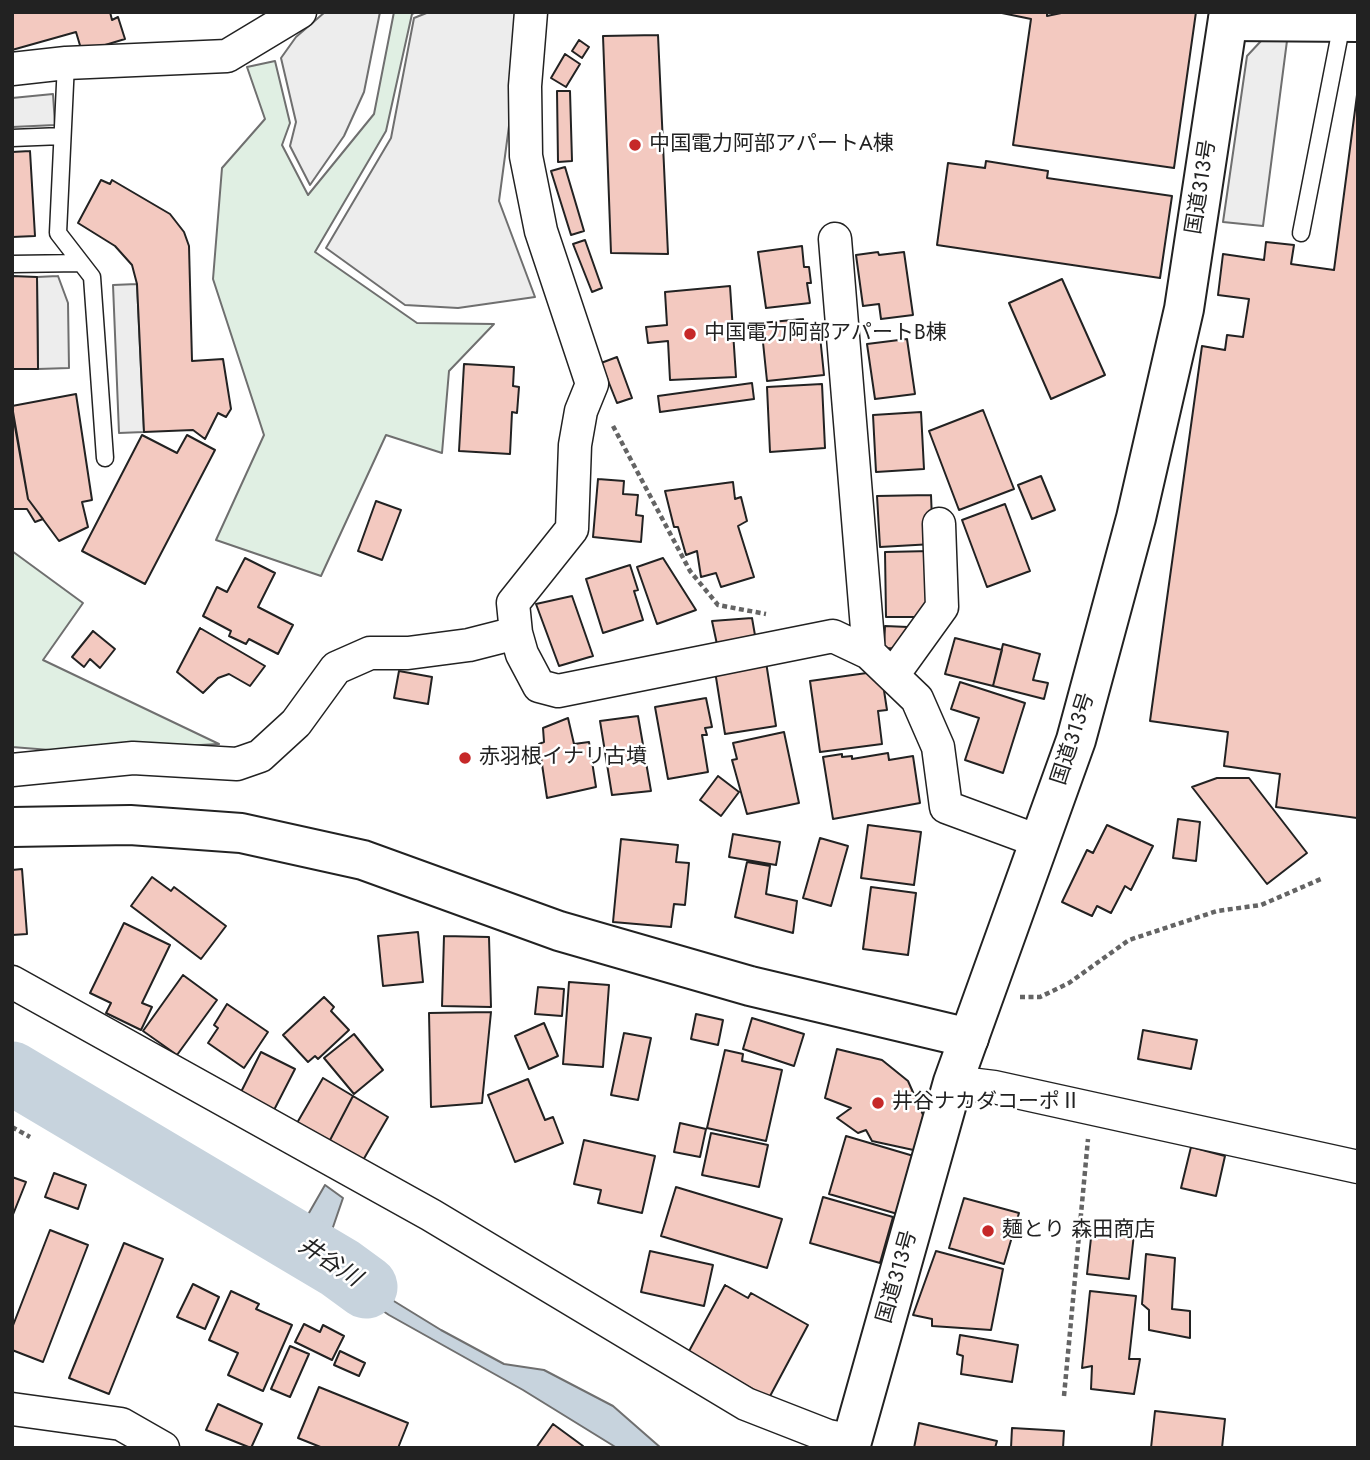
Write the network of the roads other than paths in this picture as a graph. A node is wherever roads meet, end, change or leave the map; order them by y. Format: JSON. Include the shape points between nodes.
{"nodes":[{"id":1,"x":300,"y":12,"type":"edge"},
{"id":2,"x":531,"y":12,"type":"edge"},
{"id":3,"x":1228,"y":16,"type":"edge"},
{"id":4,"x":1350,"y":22,"type":"edge"},
{"id":5,"x":66,"y":63,"type":"junction"},
{"id":6,"x":12,"y":69,"type":"edge"},
{"id":7,"x":62,"y":136,"type":"junction"},
{"id":8,"x":12,"y":138,"type":"edge"},
{"id":9,"x":1301,"y":233,"type":"dead end"},
{"id":10,"x":835,"y":239,"type":"dead end"},
{"id":11,"x":81,"y":263,"type":"junction"},
{"id":12,"x":12,"y":264,"type":"edge"},
{"id":13,"x":105,"y":458,"type":"dead end"},
{"id":14,"x":939,"y":524,"type":"dead end"},
{"id":15,"x":516,"y":633,"type":"junction"},
{"id":16,"x":869,"y":653,"type":"junction"},
{"id":17,"x":893,"y":676,"type":"junction"},
{"id":18,"x":12,"y":770,"type":"edge"},
{"id":19,"x":12,"y":827,"type":"edge"},
{"id":20,"x":1038,"y":841,"type":"junction"},
{"id":21,"x":12,"y":982,"type":"edge"},
{"id":22,"x":969,"y":1038,"type":"junction"},
{"id":23,"x":953,"y":1082,"type":"junction"},
{"id":24,"x":1358,"y":1167,"type":"edge"},
{"id":25,"x":12,"y":1409,"type":"edge"},
{"id":26,"x":851,"y":1445,"type":"edge"},
{"id":27,"x":163,"y":1448,"type":"edge"}],
"edges":[{"from":1,"to":5,"type":"street","via":[[228,57]]},
{"from":2,"to":15,"type":"street","via":[[524,86],[526,156],[541,231],[592,384],[575,445],[572,529],[513,603]]},
{"from":3,"to":4,"type":"main road"},
{"from":3,"to":20,"type":"main road","name":"国道313号","via":[[1184,309],[1136,518],[1076,740]]},
{"from":4,"to":9,"type":"lane"},
{"from":5,"to":6,"type":"street"},
{"from":5,"to":7,"type":"lane"},
{"from":7,"to":8,"type":"lane"},
{"from":7,"to":11,"type":"lane","via":[[58,233]]},
{"from":10,"to":16,"type":"street"},
{"from":11,"to":12,"type":"lane"},
{"from":11,"to":13,"type":"lane","via":[[92,278]]},
{"from":14,"to":17,"type":"street","via":[[942,607]]},
{"from":15,"to":16,"type":"street","via":[[539,686],[558,691],[833,636]]},
{"from":15,"to":18,"type":"street","via":[[433,650],[370,653],[336,668],[296,723],[260,756],[237,764],[133,758]]},
{"from":16,"to":17,"type":"street"},
{"from":17,"to":20,"type":"street","via":[[917,699],[938,747],[946,807]]},
{"from":19,"to":22,"type":"main road","via":[[130,825],[241,833],[363,860],[559,931],[750,986]]},
{"from":20,"to":22,"type":"main road","name":"国道313号"},
{"from":21,"to":26,"type":"street","via":[[431,1215],[746,1404]]},
{"from":22,"to":23,"type":"main road","name":"国道313号"},
{"from":23,"to":24,"type":"street","via":[[994,1087]]},
{"from":23,"to":26,"type":"main road","name":"国道313号"},
{"from":25,"to":27,"type":"street","via":[[121,1424]]}]}
